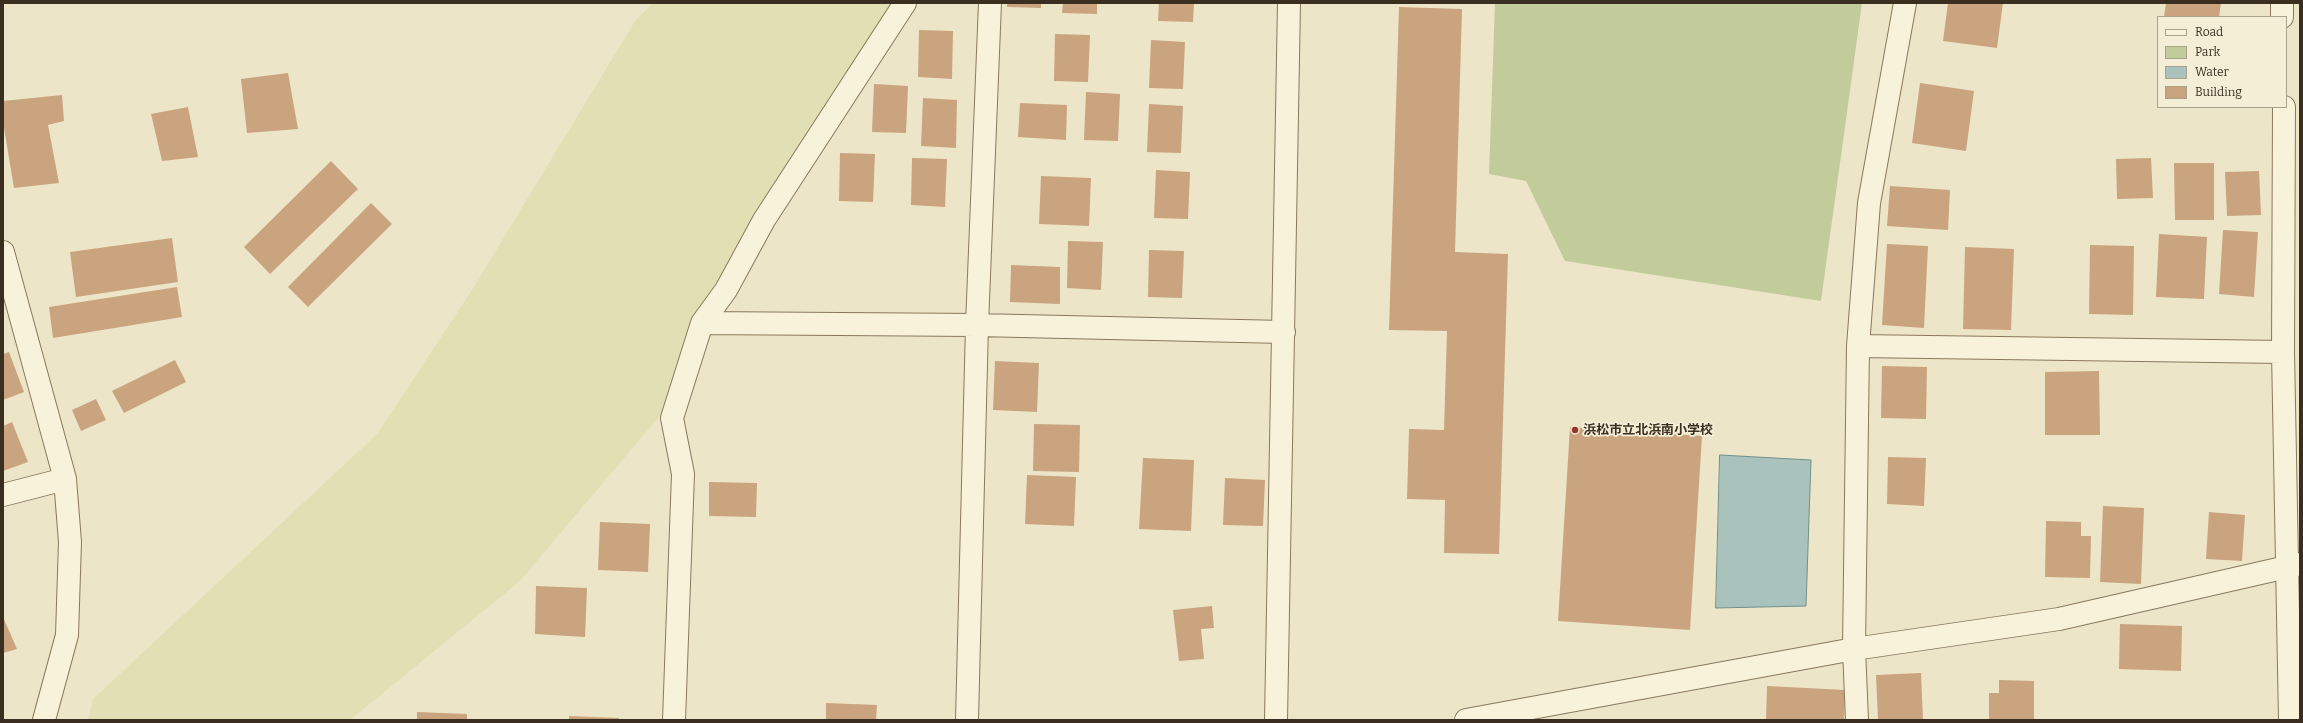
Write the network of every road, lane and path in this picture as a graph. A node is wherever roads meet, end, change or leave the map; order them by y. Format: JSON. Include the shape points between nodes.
{"nodes":[{"id":1,"x":905,"y":3,"type":"edge"},
{"id":2,"x":990,"y":3,"type":"edge"},
{"id":3,"x":1289,"y":3,"type":"edge"},
{"id":4,"x":1905,"y":3,"type":"edge"},
{"id":5,"x":2282,"y":3,"type":"edge"},
{"id":6,"x":2282,"y":16,"type":"edge"},
{"id":7,"x":2284,"y":108,"type":"edge"},
{"id":8,"x":3,"y":252,"type":"edge"},
{"id":9,"x":702,"y":323,"type":"junction"},
{"id":10,"x":977,"y":325,"type":"junction"},
{"id":11,"x":1284,"y":332,"type":"junction"},
{"id":12,"x":1858,"y":346,"type":"junction"},
{"id":13,"x":2283,"y":352,"type":"junction"},
{"id":14,"x":65,"y":479,"type":"junction"},
{"id":15,"x":3,"y":495,"type":"edge"},
{"id":16,"x":2294,"y":565,"type":"edge"},
{"id":17,"x":1854,"y":649,"type":"junction"},
{"id":18,"x":44,"y":720,"type":"edge"},
{"id":19,"x":674,"y":720,"type":"edge"},
{"id":20,"x":967,"y":720,"type":"edge"},
{"id":21,"x":1276,"y":720,"type":"edge"},
{"id":22,"x":1466,"y":720,"type":"edge"},
{"id":23,"x":1857,"y":720,"type":"edge"},
{"id":24,"x":2290,"y":720,"type":"edge"}],
"edges":[{"from":1,"to":9,"type":"street","via":[[764,220],[726,290]]},
{"from":2,"to":10,"type":"street"},
{"from":3,"to":11,"type":"street"},
{"from":4,"to":12,"type":"street","via":[[1868,203]]},
{"from":5,"to":6,"type":"street"},
{"from":7,"to":13,"type":"street"},
{"from":8,"to":14,"type":"street"},
{"from":9,"to":10,"type":"street"},
{"from":9,"to":19,"type":"street","via":[[672,418],[683,474]]},
{"from":10,"to":11,"type":"street"},
{"from":10,"to":20,"type":"street"},
{"from":11,"to":21,"type":"street"},
{"from":12,"to":13,"type":"street"},
{"from":12,"to":17,"type":"street"},
{"from":13,"to":16,"type":"street"},
{"from":14,"to":15,"type":"street"},
{"from":14,"to":18,"type":"street","via":[[70,542],[67,635]]},
{"from":16,"to":17,"type":"street","via":[[2059,619]]},
{"from":16,"to":24,"type":"street"},
{"from":17,"to":22,"type":"street"},
{"from":17,"to":23,"type":"street"}]}
